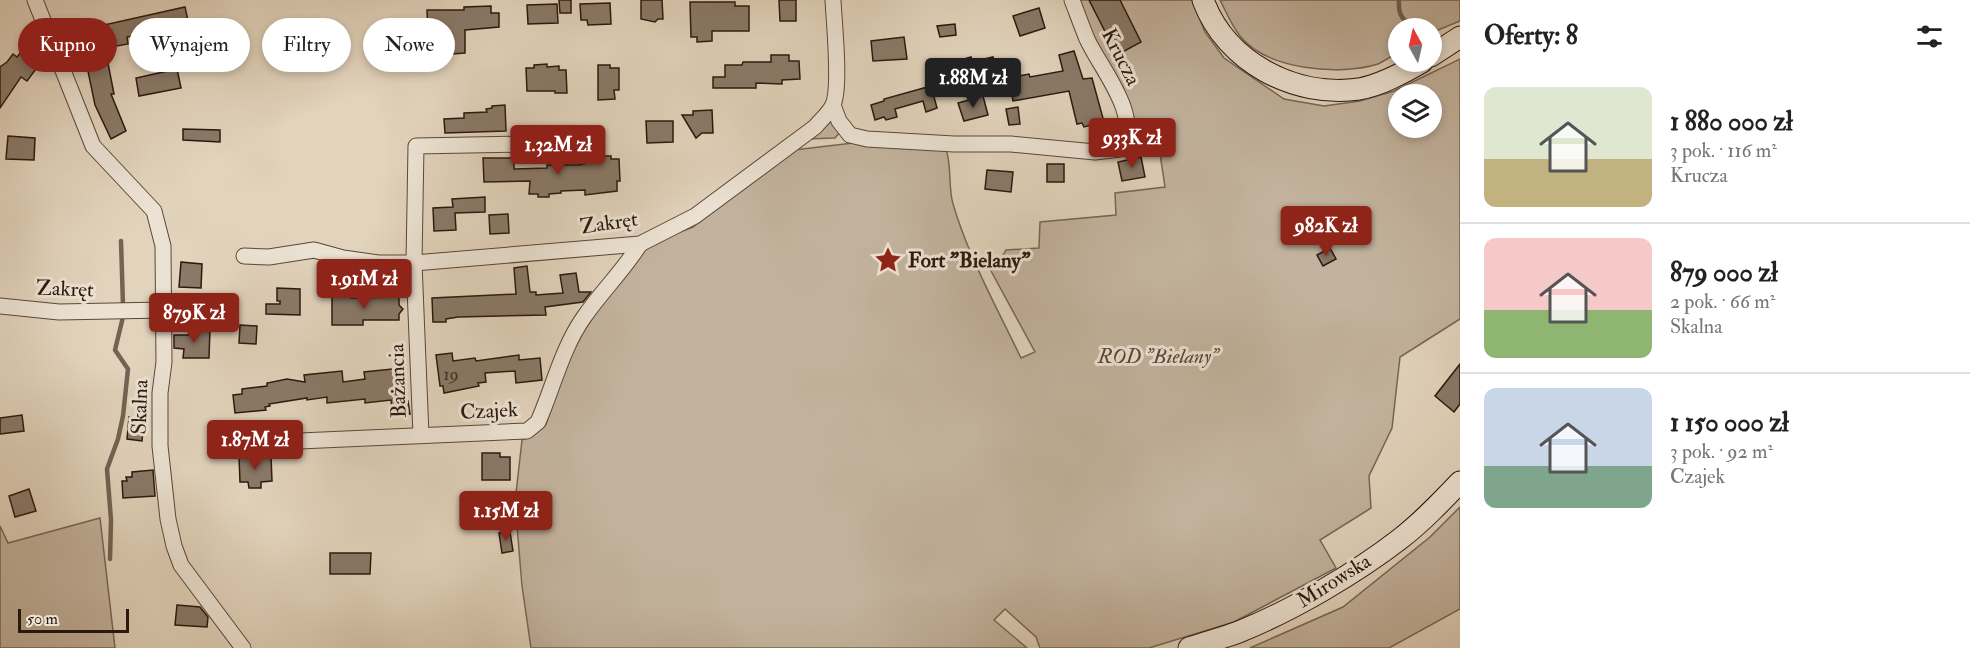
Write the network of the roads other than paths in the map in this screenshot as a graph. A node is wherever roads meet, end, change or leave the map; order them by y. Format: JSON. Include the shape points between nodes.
{"nodes":[{"id":1,"x":36,"y":0,"type":"edge"},
{"id":2,"x":834,"y":0,"type":"edge"},
{"id":3,"x":1072,"y":0,"type":"edge"},
{"id":4,"x":1203,"y":0,"type":"edge"},
{"id":5,"x":1460,"y":37,"type":"edge"},
{"id":6,"x":1442,"y":49,"type":"edge"},
{"id":7,"x":1402,"y":72,"type":"edge"},
{"id":8,"x":833,"y":105,"type":"junction"},
{"id":9,"x":586,"y":143,"type":"dead end"},
{"id":10,"x":640,"y":244,"type":"junction"},
{"id":11,"x":244,"y":256,"type":"dead end"},
{"id":12,"x":414,"y":263,"type":"junction"},
{"id":13,"x":0,"y":306,"type":"edge"},
{"id":14,"x":164,"y":310,"type":"junction"},
{"id":15,"x":421,"y":435,"type":"junction"},
{"id":16,"x":233,"y":444,"type":"dead end"},
{"id":17,"x":1460,"y":482,"type":"edge"},
{"id":18,"x":243,"y":648,"type":"edge"},
{"id":19,"x":1189,"y":648,"type":"edge"}],
"edges":[{"from":1,"to":14,"type":"street","name":"Skalna","via":[[93,146],[154,211],[163,246]]},
{"from":2,"to":8,"type":"street"},
{"from":3,"to":8,"type":"street","name":"Krucza","via":[[1126,116],[1128,134],[1120,149],[1095,152],[1011,144],[867,139],[850,135]]},
{"from":4,"to":7,"type":"main road","via":[[1216,26],[1236,50],[1265,72],[1299,86],[1339,91],[1379,84]]},
{"from":5,"to":6,"type":"main road"},
{"from":8,"to":10,"type":"street","name":"Zakręt","via":[[815,127],[716,202]]},
{"from":9,"to":12,"type":"street","name":"Bażancia","via":[[416,146]]},
{"from":10,"to":12,"type":"street","name":"Zakręt"},
{"from":10,"to":15,"type":"street","name":"Czajek","via":[[583,318],[538,422],[527,431]]},
{"from":11,"to":12,"type":"street","name":"Zakręt","via":[[269,257],[314,250],[378,263]]},
{"from":12,"to":15,"type":"street","name":"Bażancia"},
{"from":13,"to":14,"type":"street","name":"Zakręt","via":[[59,312]]},
{"from":14,"to":18,"type":"street","name":"Skalna","via":[[160,446],[174,546],[181,565]]},
{"from":15,"to":16,"type":"street","name":"Czajek"},
{"from":17,"to":19,"type":"main road","name":"Mirowska","via":[[1399,540],[1345,576],[1288,609]]}]}
